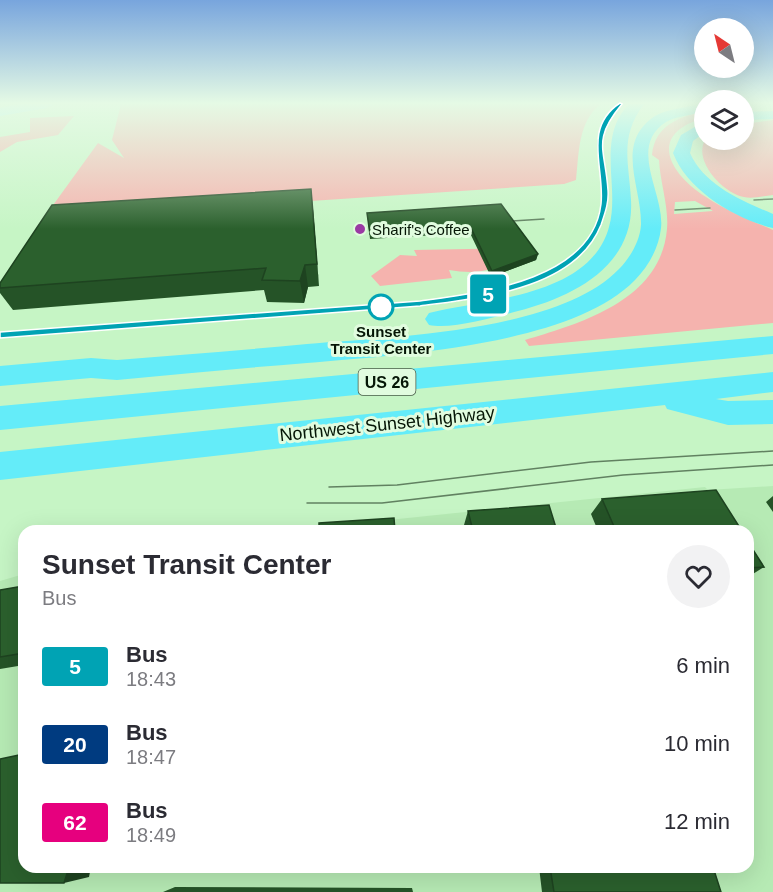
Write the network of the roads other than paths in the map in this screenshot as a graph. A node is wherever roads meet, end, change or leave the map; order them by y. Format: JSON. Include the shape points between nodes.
{"nodes":[{"id":1,"x":618,"y":146,"type":"edge"},
{"id":2,"x":641,"y":146,"type":"edge"},
{"id":3,"x":682,"y":146,"type":"edge"},
{"id":4,"x":773,"y":222,"type":"edge"},
{"id":5,"x":773,"y":345,"type":"edge"},
{"id":6,"x":91,"y":368,"type":"junction"},
{"id":7,"x":0,"y":376,"type":"edge"},
{"id":8,"x":773,"y":382,"type":"edge"},
{"id":9,"x":656,"y":395,"type":"junction"},
{"id":10,"x":773,"y":412,"type":"edge"},
{"id":11,"x":0,"y":418,"type":"edge"},
{"id":12,"x":0,"y":466,"type":"edge"}],
"edges":[{"from":1,"to":6,"type":"highway","via":[[622,205],[617,234],[598,263],[544,296],[448,317],[120,356]]},
{"from":2,"to":6,"type":"highway","via":[[651,226],[644,252],[627,275],[590,302],[549,319],[416,344],[117,370]]},
{"from":3,"to":4,"type":"highway","via":[[681,154],[692,174],[727,199]]},
{"from":5,"to":11,"type":"highway","number":"US 26"},
{"from":6,"to":7,"type":"highway"},
{"from":8,"to":9,"type":"highway","name":"Northwest Sunset Highway","number":"US 26"},
{"from":9,"to":10,"type":"highway","via":[[728,413]]},
{"from":9,"to":12,"type":"highway","name":"Northwest Sunset Highway","number":"US 26"}]}
